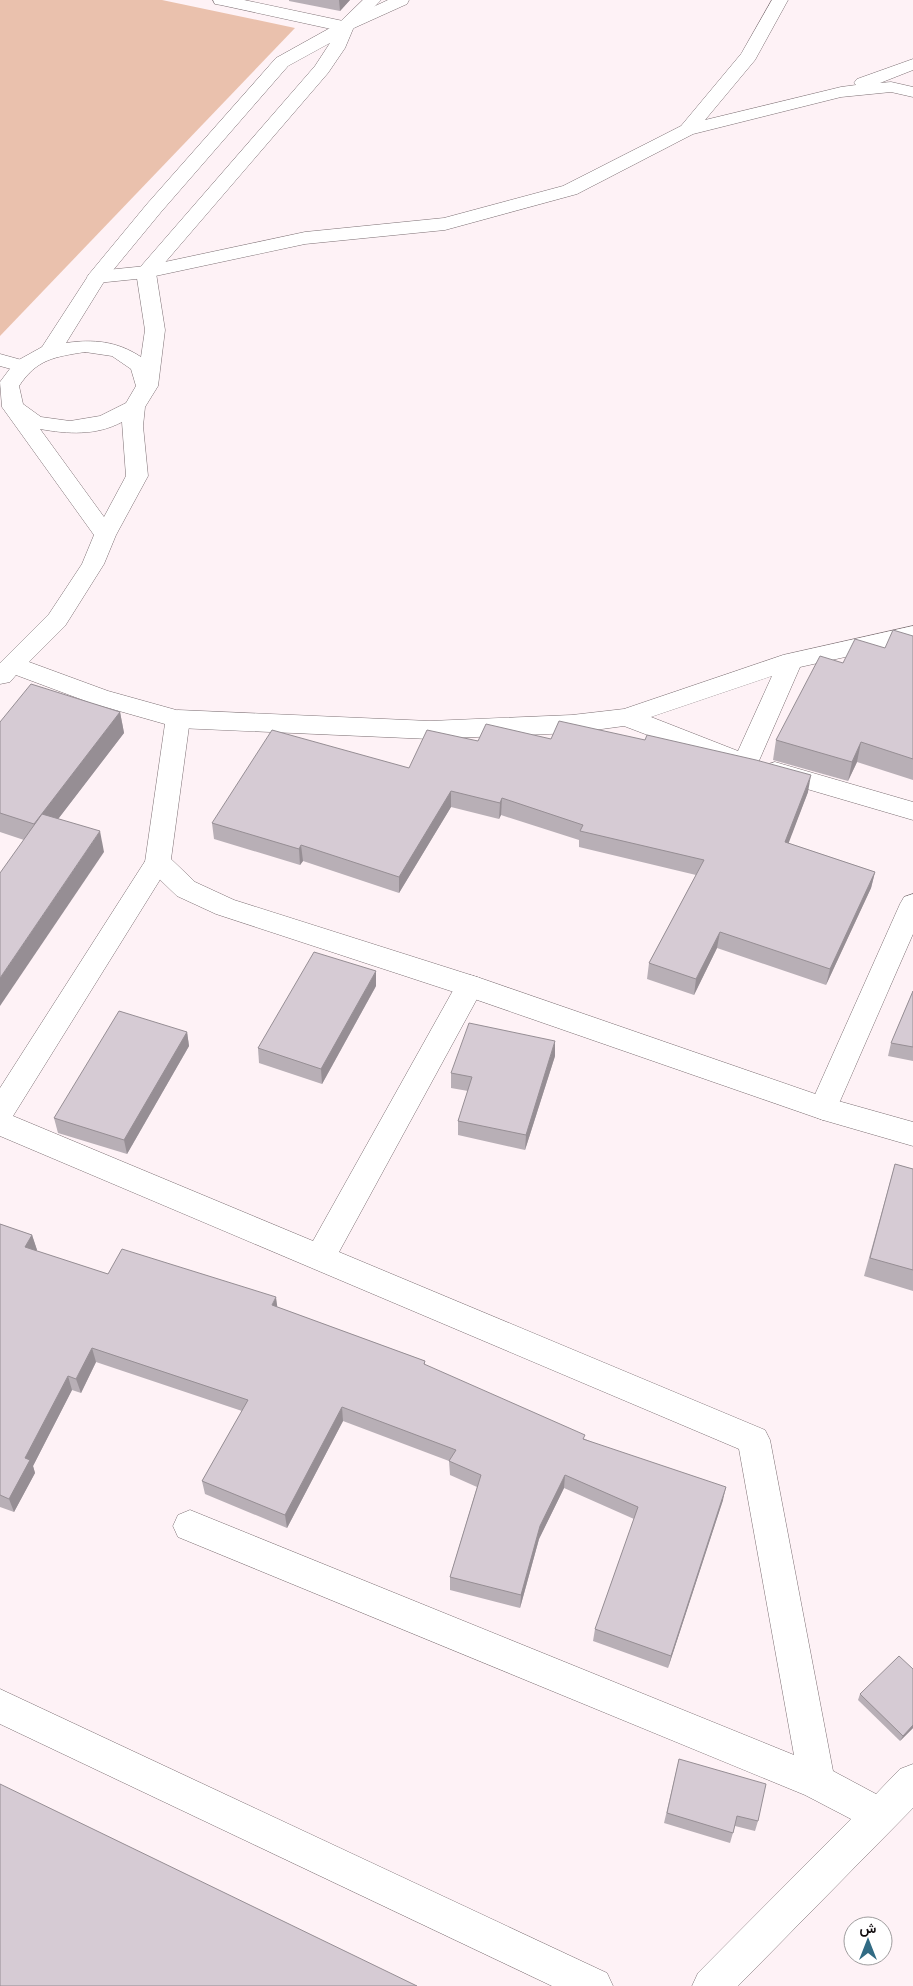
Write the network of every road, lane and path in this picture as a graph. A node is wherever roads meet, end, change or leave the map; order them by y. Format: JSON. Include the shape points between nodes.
{"nodes":[{"id":1,"x":221,"y":0,"type":"edge"},
{"id":2,"x":373,"y":0,"type":"edge"},
{"id":3,"x":401,"y":0,"type":"edge"},
{"id":4,"x":780,"y":0,"type":"edge"},
{"id":5,"x":345,"y":27,"type":"junction"},
{"id":6,"x":913,"y":64,"type":"edge"},
{"id":7,"x":841,"y":92,"type":"junction"},
{"id":8,"x":913,"y":92,"type":"edge"},
{"id":9,"x":687,"y":130,"type":"junction"},
{"id":10,"x":146,"y":272,"type":"junction"},
{"id":11,"x":98,"y":278,"type":"junction"},
{"id":12,"x":50,"y":351,"type":"junction"},
{"id":13,"x":0,"y":360,"type":"edge"},
{"id":14,"x":22,"y":366,"type":"junction"},
{"id":15,"x":147,"y":386,"type":"junction"},
{"id":16,"x":7,"y":393,"type":"edge"},
{"id":17,"x":134,"y":407,"type":"junction"},
{"id":18,"x":104,"y":535,"type":"junction"},
{"id":19,"x":913,"y":634,"type":"edge"},
{"id":20,"x":790,"y":661,"type":"junction"},
{"id":21,"x":6,"y":671,"type":"edge"},
{"id":22,"x":626,"y":717,"type":"junction"},
{"id":23,"x":178,"y":719,"type":"junction"},
{"id":24,"x":745,"y":763,"type":"junction"},
{"id":25,"x":913,"y":811,"type":"edge"},
{"id":26,"x":158,"y":862,"type":"junction"},
{"id":27,"x":913,"y":904,"type":"edge"},
{"id":28,"x":470,"y":986,"type":"junction"},
{"id":29,"x":823,"y":1108,"type":"junction"},
{"id":30,"x":0,"y":1112,"type":"edge"},
{"id":31,"x":0,"y":1123,"type":"edge"},
{"id":32,"x":913,"y":1134,"type":"edge"},
{"id":33,"x":320,"y":1257,"type":"junction"},
{"id":34,"x":190,"y":1526,"type":"dead end"},
{"id":35,"x":0,"y":1706,"type":"edge"},
{"id":36,"x":817,"y":1782,"type":"junction"},
{"id":37,"x":913,"y":1782,"type":"edge"},
{"id":38,"x":880,"y":1815,"type":"junction"},
{"id":39,"x":594,"y":1986,"type":"edge"},
{"id":40,"x":711,"y":1986,"type":"edge"}],
"edges":[{"from":1,"to":5,"type":"street"},
{"from":2,"to":5,"type":"street"},
{"from":3,"to":5,"type":"street"},
{"from":4,"to":9,"type":"street","via":[[749,56]]},
{"from":5,"to":10,"type":"street","via":[[322,69]]},
{"from":5,"to":11,"type":"street","via":[[282,62],[154,208]]},
{"from":6,"to":7,"type":"street"},
{"from":7,"to":8,"type":"street","via":[[891,87]]},
{"from":7,"to":9,"type":"street"},
{"from":9,"to":10,"type":"street","via":[[570,190],[445,224],[305,238]]},
{"from":10,"to":11,"type":"street"},
{"from":10,"to":15,"type":"street","via":[[154,330]]},
{"from":11,"to":12,"type":"street"},
{"from":12,"to":14,"type":"street"},
{"from":12,"to":15,"type":"street","via":[[85,346],[118,351],[141,366]]},
{"from":13,"to":14,"type":"street"},
{"from":14,"to":16,"type":"street"},
{"from":15,"to":17,"type":"street"},
{"from":16,"to":17,"type":"street","via":[[36,422],[70,428],[106,422]]},
{"from":16,"to":18,"type":"street"},
{"from":17,"to":18,"type":"street","via":[[132,426],[137,476]]},
{"from":18,"to":21,"type":"street","via":[[93,564],[57,620]]},
{"from":19,"to":20,"type":"street"},
{"from":20,"to":22,"type":"street"},
{"from":20,"to":24,"type":"street"},
{"from":21,"to":23,"type":"street"},
{"from":22,"to":23,"type":"street","via":[[572,724],[430,730]]},
{"from":22,"to":24,"type":"street"},
{"from":23,"to":26,"type":"street"},
{"from":24,"to":25,"type":"street"},
{"from":26,"to":28,"type":"street","via":[[186,889],[225,907]]},
{"from":26,"to":30,"type":"street"},
{"from":27,"to":29,"type":"street"},
{"from":28,"to":29,"type":"street"},
{"from":28,"to":33,"type":"street"},
{"from":29,"to":32,"type":"street"},
{"from":31,"to":33,"type":"street"},
{"from":33,"to":36,"type":"street","via":[[754,1440]]},
{"from":34,"to":36,"type":"street"},
{"from":35,"to":39,"type":"street"},
{"from":36,"to":38,"type":"street"},
{"from":37,"to":38,"type":"street"},
{"from":38,"to":40,"type":"street"}]}
